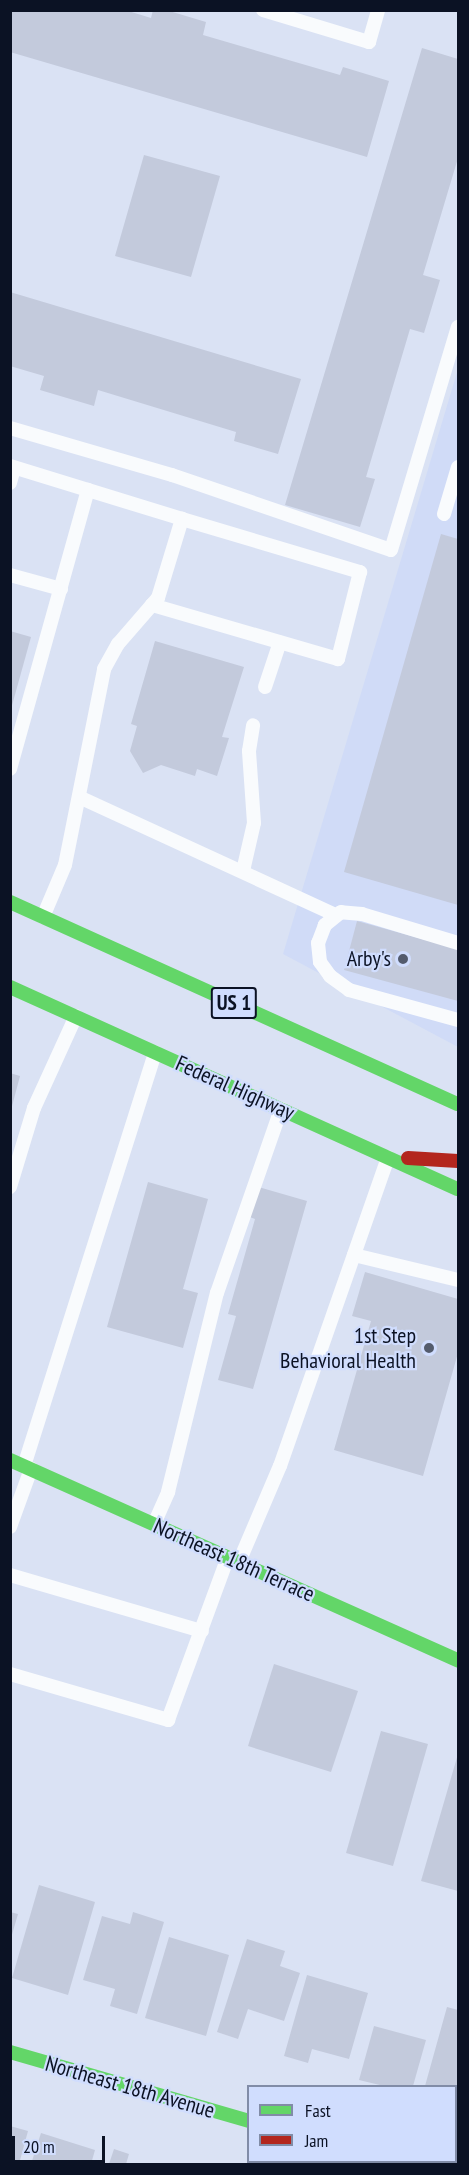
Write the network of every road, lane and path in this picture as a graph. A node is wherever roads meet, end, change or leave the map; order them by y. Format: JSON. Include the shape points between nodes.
{"nodes":[{"id":1,"x":263,"y":10,"type":"edge"},
{"id":2,"x":378,"y":10,"type":"edge"},
{"id":3,"x":459,"y":327,"type":"edge"},
{"id":4,"x":10,"y":428,"type":"edge"},
{"id":5,"x":12,"y":467,"type":"edge"},
{"id":6,"x":459,"y":467,"type":"edge"},
{"id":7,"x":10,"y":483,"type":"edge"},
{"id":8,"x":88,"y":490,"type":"junction"},
{"id":9,"x":444,"y":514,"type":"dead end"},
{"id":10,"x":182,"y":519,"type":"junction"},
{"id":11,"x":10,"y":575,"type":"edge"},
{"id":12,"x":61,"y":590,"type":"junction"},
{"id":13,"x":152,"y":605,"type":"junction"},
{"id":14,"x":280,"y":642,"type":"junction"},
{"id":15,"x":265,"y":687,"type":"dead end"},
{"id":16,"x":253,"y":725,"type":"dead end"},
{"id":17,"x":10,"y":769,"type":"edge"},
{"id":18,"x":79,"y":797,"type":"junction"},
{"id":19,"x":243,"y":870,"type":"junction"},
{"id":20,"x":10,"y":902,"type":"edge"},
{"id":21,"x":336,"y":915,"type":"junction"},
{"id":22,"x":43,"y":917,"type":"junction"},
{"id":23,"x":459,"y":943,"type":"edge"},
{"id":24,"x":10,"y":987,"type":"edge"},
{"id":25,"x":76,"y":1016,"type":"junction"},
{"id":26,"x":459,"y":1020,"type":"edge"},
{"id":27,"x":155,"y":1052,"type":"junction"},
{"id":28,"x":459,"y":1104,"type":"edge"},
{"id":29,"x":281,"y":1109,"type":"junction"},
{"id":30,"x":388,"y":1157,"type":"junction"},
{"id":31,"x":459,"y":1161,"type":"edge"},
{"id":32,"x":10,"y":1187,"type":"edge"},
{"id":33,"x":459,"y":1189,"type":"edge"},
{"id":34,"x":354,"y":1255,"type":"junction"},
{"id":35,"x":459,"y":1280,"type":"edge"},
{"id":36,"x":10,"y":1460,"type":"edge"},
{"id":37,"x":27,"y":1468,"type":"junction"},
{"id":38,"x":154,"y":1524,"type":"junction"},
{"id":39,"x":10,"y":1527,"type":"edge"},
{"id":40,"x":234,"y":1560,"type":"junction"},
{"id":41,"x":10,"y":1575,"type":"edge"},
{"id":42,"x":202,"y":1631,"type":"junction"},
{"id":43,"x":459,"y":1660,"type":"edge"},
{"id":44,"x":10,"y":1674,"type":"edge"},
{"id":45,"x":10,"y":2052,"type":"edge"},
{"id":46,"x":247,"y":2120,"type":"edge"}],
"edges":[{"from":1,"to":2,"type":"lane","via":[[369,42]]},
{"from":3,"to":4,"type":"lane","via":[[391,550],[172,475]]},
{"from":5,"to":7,"type":"lane"},
{"from":5,"to":8,"type":"lane"},
{"from":6,"to":9,"type":"lane"},
{"from":8,"to":10,"type":"lane"},
{"from":8,"to":12,"type":"lane"},
{"from":10,"to":13,"type":"lane"},
{"from":10,"to":14,"type":"lane","via":[[360,572],[338,660]]},
{"from":11,"to":12,"type":"lane"},
{"from":12,"to":17,"type":"lane"},
{"from":13,"to":14,"type":"lane"},
{"from":13,"to":18,"type":"lane","via":[[118,644],[104,669]]},
{"from":14,"to":15,"type":"lane"},
{"from":16,"to":19,"type":"lane","via":[[249,751],[254,823]]},
{"from":18,"to":19,"type":"lane"},
{"from":18,"to":22,"type":"lane","via":[[62,875]]},
{"from":19,"to":21,"type":"lane"},
{"from":20,"to":22,"type":"main road","number":"US 1"},
{"from":21,"to":23,"type":"lane","via":[[363,914]]},
{"from":21,"to":26,"type":"lane","via":[[325,925],[318,943],[320,962],[330,976],[349,990],[380,1001]]},
{"from":22,"to":28,"type":"main road","number":"US 1"},
{"from":24,"to":25,"type":"main road","name":"Federal Highway"},
{"from":25,"to":27,"type":"main road","name":"Federal Highway"},
{"from":25,"to":32,"type":"lane","via":[[34,1108]]},
{"from":27,"to":29,"type":"main road","name":"Federal Highway"},
{"from":27,"to":37,"type":"lane"},
{"from":29,"to":30,"type":"main road","name":"Federal Highway"},
{"from":29,"to":38,"type":"lane","via":[[217,1293],[168,1492]]},
{"from":30,"to":31,"type":"main road"},
{"from":30,"to":33,"type":"main road","name":"Federal Highway"},
{"from":30,"to":34,"type":"lane"},
{"from":34,"to":35,"type":"lane"},
{"from":34,"to":40,"type":"lane","via":[[280,1466]]},
{"from":36,"to":37,"type":"main road","name":"Northeast 18th Terrace"},
{"from":37,"to":38,"type":"main road","name":"Northeast 18th Terrace"},
{"from":37,"to":39,"type":"lane"},
{"from":38,"to":40,"type":"main road","name":"Northeast 18th Terrace"},
{"from":40,"to":42,"type":"lane"},
{"from":40,"to":43,"type":"main road","name":"Northeast 18th Terrace"},
{"from":41,"to":42,"type":"lane"},
{"from":42,"to":44,"type":"lane","via":[[168,1720]]},
{"from":45,"to":46,"type":"main road","name":"Northeast 18th Avenue"}]}
